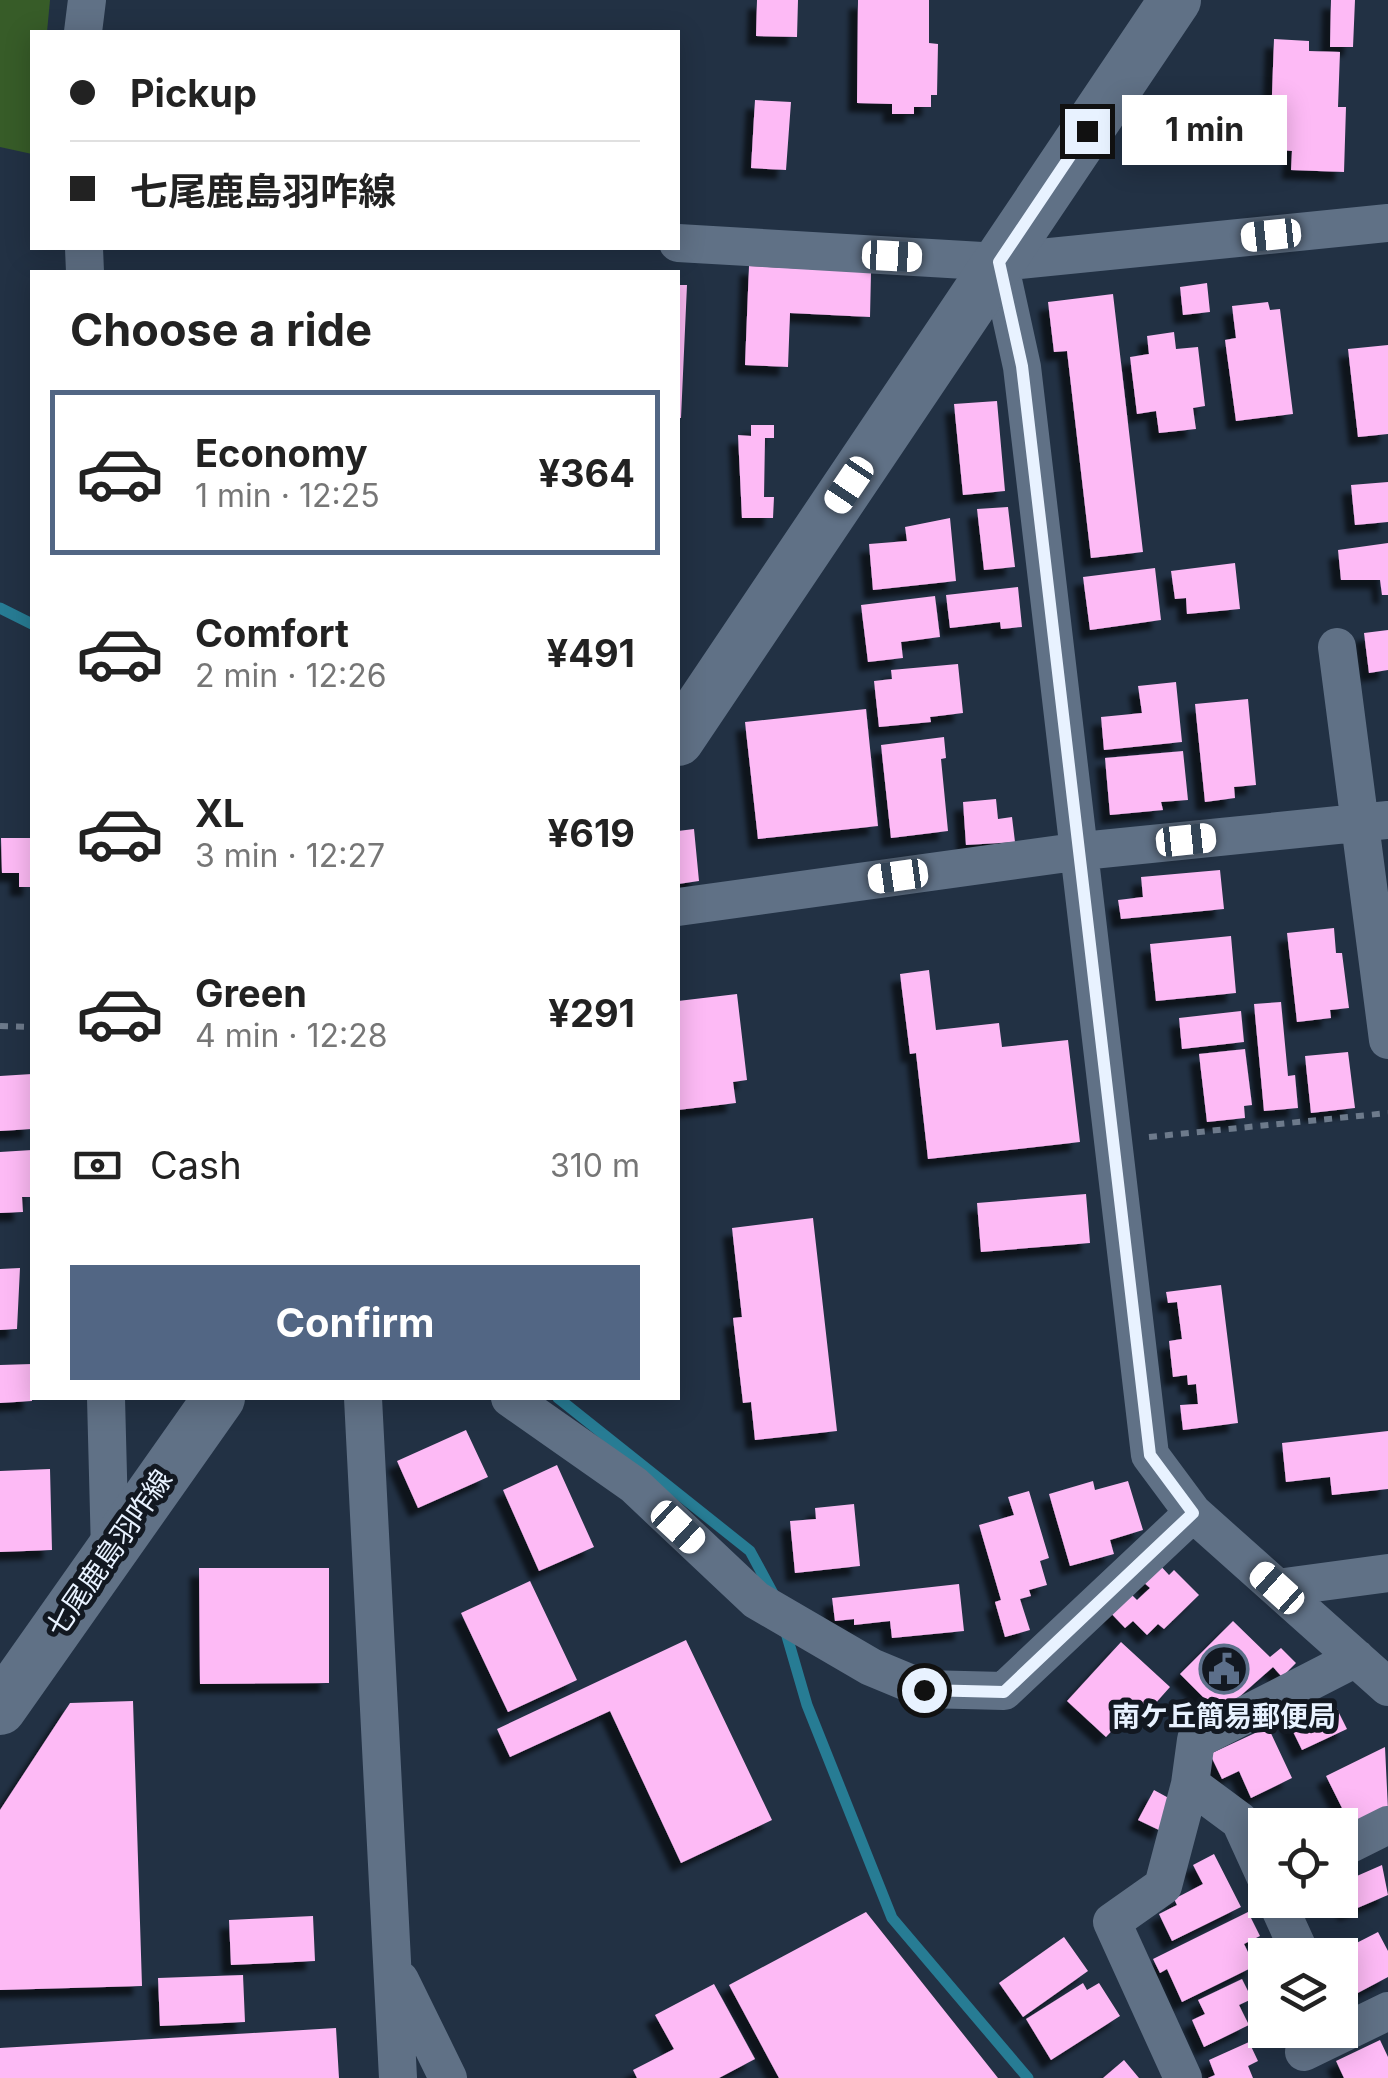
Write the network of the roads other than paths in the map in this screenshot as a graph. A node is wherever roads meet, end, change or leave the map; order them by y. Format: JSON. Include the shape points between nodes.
{"nodes":[{"id":1,"x":87,"y":0,"type":"edge"},
{"id":2,"x":1175,"y":0,"type":"edge"},
{"id":3,"x":83,"y":30,"type":"edge"},
{"id":4,"x":1388,"y":223,"type":"edge"},
{"id":5,"x":680,"y":242,"type":"edge"},
{"id":6,"x":999,"y":262,"type":"junction"},
{"id":7,"x":1337,"y":647,"type":"dead end"},
{"id":8,"x":680,"y":737,"type":"edge"},
{"id":9,"x":1374,"y":821,"type":"edge"},
{"id":10,"x":1082,"y":851,"type":"junction"},
{"id":11,"x":680,"y":907,"type":"edge"},
{"id":12,"x":1388,"y":1040,"type":"edge"},
{"id":13,"x":106,"y":1400,"type":"edge"},
{"id":14,"x":218,"y":1400,"type":"edge"},
{"id":15,"x":362,"y":1400,"type":"edge"},
{"id":16,"x":513,"y":1400,"type":"edge"},
{"id":17,"x":1193,"y":1513,"type":"junction"},
{"id":18,"x":110,"y":1552,"type":"junction"},
{"id":19,"x":1388,"y":1573,"type":"edge"},
{"id":20,"x":1277,"y":1588,"type":"junction"},
{"id":21,"x":1356,"y":1658,"type":"junction"},
{"id":22,"x":1388,"y":1687,"type":"edge"},
{"id":23,"x":0,"y":1709,"type":"edge"},
{"id":24,"x":1190,"y":1784,"type":"junction"},
{"id":25,"x":1388,"y":1825,"type":"edge"},
{"id":26,"x":1248,"y":1839,"type":"edge"},
{"id":27,"x":1358,"y":1840,"type":"edge"},
{"id":28,"x":395,"y":1969,"type":"junction"},
{"id":29,"x":1388,"y":2011,"type":"edge"},
{"id":30,"x":1304,"y":2053,"type":"edge"},
{"id":31,"x":398,"y":2078,"type":"edge"},
{"id":32,"x":448,"y":2078,"type":"edge"},
{"id":33,"x":1184,"y":2078,"type":"edge"}],
"edges":[{"from":1,"to":3,"type":"street"},
{"from":2,"to":6,"type":"main road"},
{"from":4,"to":6,"type":"street"},
{"from":5,"to":6,"type":"street"},
{"from":6,"to":8,"type":"main road"},
{"from":6,"to":10,"type":"street","via":[[1022,366]]},
{"from":7,"to":9,"type":"street"},
{"from":9,"to":10,"type":"street"},
{"from":9,"to":12,"type":"street"},
{"from":10,"to":11,"type":"street"},
{"from":10,"to":17,"type":"street","via":[[1150,1455]]},
{"from":13,"to":18,"type":"street"},
{"from":14,"to":18,"type":"main road","name":"七尾鹿島羽咋線"},
{"from":15,"to":28,"type":"street"},
{"from":16,"to":17,"type":"street","via":[[634,1485],[756,1600],[924,1690],[1004,1692]]},
{"from":17,"to":20,"type":"street"},
{"from":18,"to":23,"type":"main road","name":"七尾鹿島羽咋線"},
{"from":19,"to":20,"type":"street"},
{"from":20,"to":21,"type":"street"},
{"from":21,"to":22,"type":"street"},
{"from":21,"to":24,"type":"street","via":[[1196,1740]]},
{"from":24,"to":26,"type":"street","via":[[1240,1821]]},
{"from":24,"to":33,"type":"street","via":[[1162,1886],[1112,1922]]},
{"from":25,"to":27,"type":"street"},
{"from":28,"to":31,"type":"street"},
{"from":28,"to":32,"type":"street"},
{"from":29,"to":30,"type":"street"}]}
